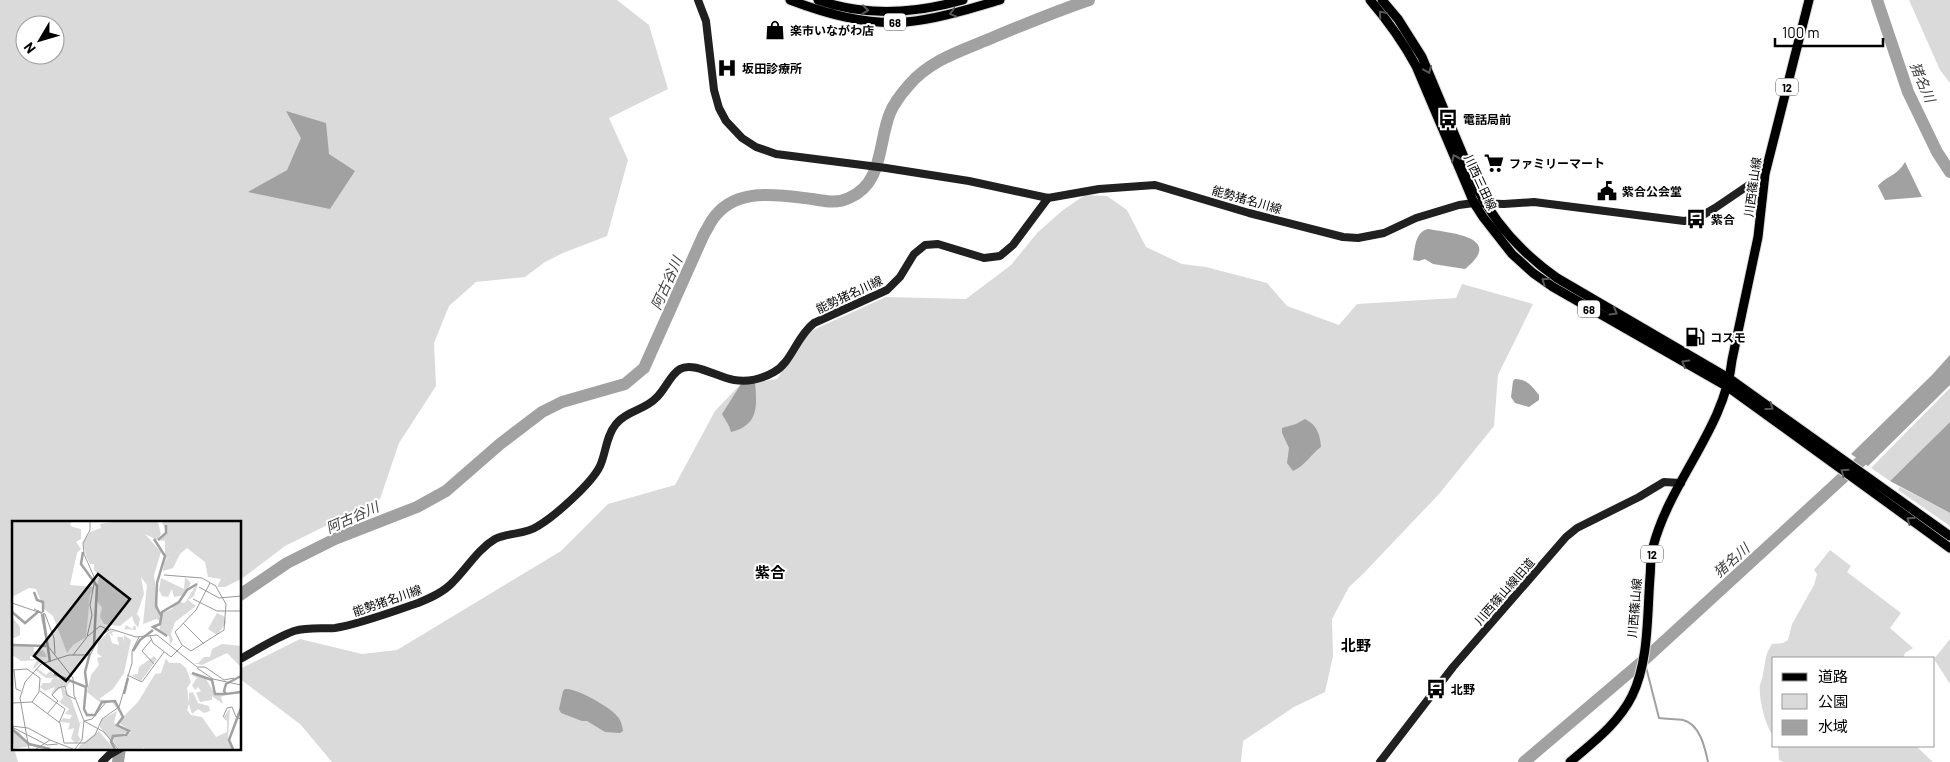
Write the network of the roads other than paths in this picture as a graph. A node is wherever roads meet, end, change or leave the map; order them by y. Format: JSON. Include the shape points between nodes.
{"nodes":[{"id":1,"x":698,"y":0,"type":"edge"},
{"id":2,"x":790,"y":0,"type":"edge"},
{"id":3,"x":818,"y":0,"type":"edge"},
{"id":4,"x":963,"y":0,"type":"edge"},
{"id":5,"x":1000,"y":0,"type":"edge"},
{"id":6,"x":1370,"y":0,"type":"edge"},
{"id":7,"x":1382,"y":0,"type":"edge"},
{"id":8,"x":1809,"y":0,"type":"edge"},
{"id":9,"x":1765,"y":174,"type":"junction"},
{"id":10,"x":1048,"y":198,"type":"junction"},
{"id":11,"x":1474,"y":203,"type":"junction"},
{"id":12,"x":1485,"y":204,"type":"junction"},
{"id":13,"x":1729,"y":383,"type":"junction"},
{"id":14,"x":1865,"y":481,"type":"junction"},
{"id":15,"x":1680,"y":483,"type":"junction"},
{"id":16,"x":1950,"y":536,"type":"edge"},
{"id":17,"x":1950,"y":548,"type":"edge"},
{"id":18,"x":241,"y":658,"type":"edge"},
{"id":19,"x":118,"y":750,"type":"edge"},
{"id":20,"x":102,"y":762,"type":"edge"},
{"id":21,"x":1380,"y":762,"type":"edge"},
{"id":22,"x":1570,"y":762,"type":"edge"}],
"edges":[{"from":1,"to":10,"type":"main road","via":[[706,21],[719,108],[742,138],[756,147],[776,154],[969,181]]},
{"from":5,"to":2,"type":"main road","number":"68","one_way":true,"via":[[934,18],[905,22],[843,17]]},
{"from":3,"to":4,"type":"main road","number":"68","one_way":true,"via":[[864,11],[909,12]]},
{"from":11,"to":6,"type":"main road","name":"川西三田線","number":"68","one_way":true,"via":[[1416,66],[1392,26]]},
{"from":7,"to":12,"type":"main road","name":"川西三田線","number":"68","one_way":true,"via":[[1422,57]]},
{"from":8,"to":9,"type":"main road","name":"川西篠山線","number":"12"},
{"from":9,"to":12,"type":"main road","name":"能勢猪名川線","via":[[1715,208],[1696,219],[1684,221],[1534,202]]},
{"from":9,"to":13,"type":"main road","name":"川西篠山線","number":"12","via":[[1758,237]]},
{"from":10,"to":11,"type":"main road","name":"能勢猪名川線","via":[[1116,187],[1156,185],[1249,213],[1358,238],[1384,233],[1416,218]]},
{"from":10,"to":18,"type":"main road","name":"能勢猪名川線","via":[[1013,245],[1000,256],[984,258],[938,244],[925,245],[914,254],[900,277],[887,290],[814,323],[801,335],[783,365],[773,372],[753,380],[738,381],[692,366],[678,370],[655,400],[616,423],[599,468],[585,486],[538,526],[506,535],[487,545],[452,584],[440,592],[350,624],[295,631]]},
{"from":11,"to":12,"type":"main road","name":"能勢猪名川線"},
{"from":13,"to":11,"type":"main road","name":"川西三田線","number":"68","one_way":true,"via":[[1589,309],[1532,273],[1500,240]]},
{"from":12,"to":13,"type":"main road","name":"川西三田線","number":"68","one_way":true,"via":[[1512,240],[1535,262]]},
{"from":13,"to":14,"type":"main road","one_way":true,"via":[[1834,453]]},
{"from":14,"to":13,"type":"main road","one_way":true,"via":[[1826,459]]},
{"from":13,"to":15,"type":"main road","name":"川西篠山線","number":"12","via":[[1722,403]]},
{"from":14,"to":16,"type":"main road"},
{"from":17,"to":14,"type":"main road","one_way":true},
{"from":15,"to":21,"type":"main road","name":"川西篠山線旧道","via":[[1664,482],[1566,537],[1453,667]]},
{"from":15,"to":22,"type":"main road","name":"川西篠山線","number":"12","via":[[1652,548],[1637,683],[1616,720]]},
{"from":19,"to":20,"type":"main road"}]}
